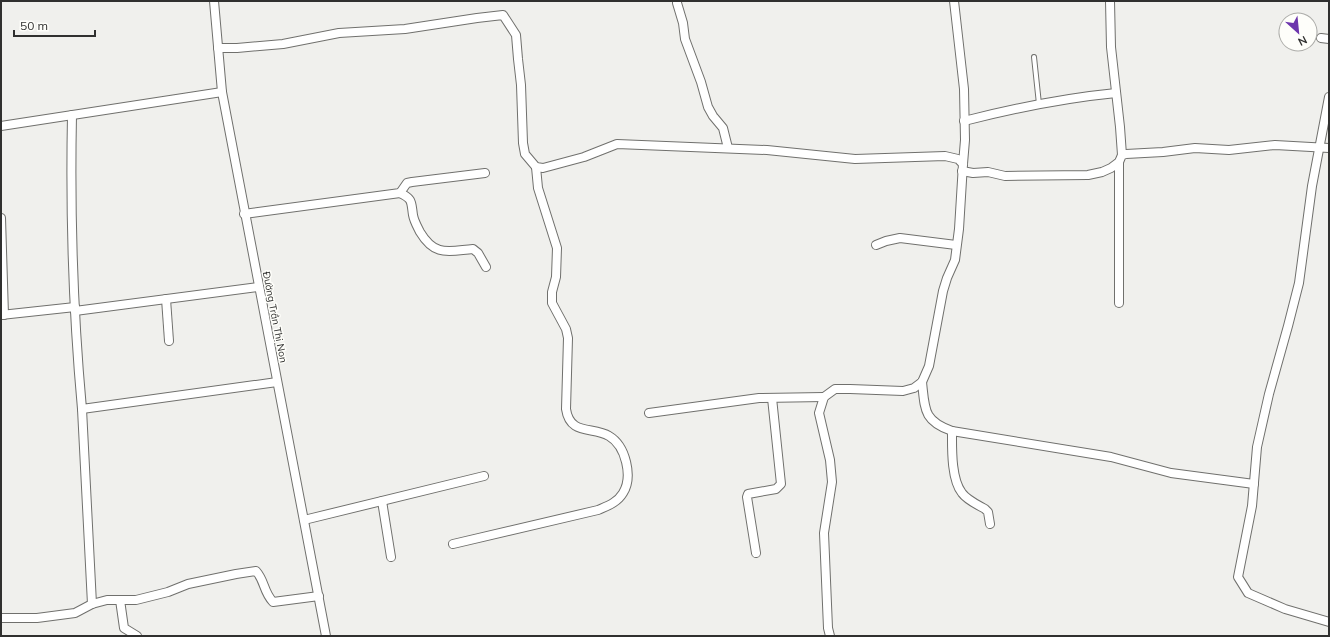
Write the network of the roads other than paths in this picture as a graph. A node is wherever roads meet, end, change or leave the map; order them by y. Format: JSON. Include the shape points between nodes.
{"nodes":[{"id":1,"x":214,"y":1,"type":"edge"},
{"id":2,"x":677,"y":1,"type":"edge"},
{"id":3,"x":954,"y":1,"type":"edge"},
{"id":4,"x":1110,"y":1,"type":"edge"},
{"id":5,"x":218,"y":48,"type":"junction"},
{"id":6,"x":1034,"y":57,"type":"dead end"},
{"id":7,"x":222,"y":92,"type":"junction"},
{"id":8,"x":1116,"y":93,"type":"junction"},
{"id":9,"x":1329,"y":97,"type":"edge"},
{"id":10,"x":1039,"y":104,"type":"junction"},
{"id":11,"x":72,"y":115,"type":"junction"},
{"id":12,"x":964,"y":121,"type":"junction"},
{"id":13,"x":1,"y":126,"type":"edge"},
{"id":14,"x":728,"y":148,"type":"junction"},
{"id":15,"x":1319,"y":148,"type":"junction"},
{"id":16,"x":1329,"y":148,"type":"edge"},
{"id":17,"x":1120,"y":158,"type":"junction"},
{"id":18,"x":536,"y":167,"type":"junction"},
{"id":19,"x":963,"y":167,"type":"junction"},
{"id":20,"x":485,"y":173,"type":"dead end"},
{"id":21,"x":400,"y":193,"type":"junction"},
{"id":22,"x":244,"y":214,"type":"junction"},
{"id":23,"x":1,"y":218,"type":"edge"},
{"id":24,"x":876,"y":245,"type":"dead end"},
{"id":25,"x":956,"y":245,"type":"junction"},
{"id":26,"x":486,"y":267,"type":"dead end"},
{"id":27,"x":258,"y":287,"type":"junction"},
{"id":28,"x":166,"y":299,"type":"junction"},
{"id":29,"x":1119,"y":303,"type":"dead end"},
{"id":30,"x":75,"y":309,"type":"junction"},
{"id":31,"x":2,"y":315,"type":"edge"},
{"id":32,"x":169,"y":341,"type":"dead end"},
{"id":33,"x":277,"y":382,"type":"junction"},
{"id":34,"x":922,"y":382,"type":"junction"},
{"id":35,"x":824,"y":397,"type":"junction"},
{"id":36,"x":772,"y":398,"type":"junction"},
{"id":37,"x":82,"y":409,"type":"junction"},
{"id":38,"x":649,"y":413,"type":"dead end"},
{"id":39,"x":952,"y":431,"type":"junction"},
{"id":40,"x":484,"y":476,"type":"dead end"},
{"id":41,"x":1254,"y":484,"type":"junction"},
{"id":42,"x":382,"y":501,"type":"junction"},
{"id":43,"x":304,"y":520,"type":"junction"},
{"id":44,"x":990,"y":524,"type":"dead end"},
{"id":45,"x":453,"y":544,"type":"dead end"},
{"id":46,"x":756,"y":553,"type":"dead end"},
{"id":47,"x":391,"y":557,"type":"dead end"},
{"id":48,"x":319,"y":596,"type":"junction"},
{"id":49,"x":120,"y":600,"type":"junction"},
{"id":50,"x":92,"y":604,"type":"junction"},
{"id":51,"x":1,"y":618,"type":"edge"},
{"id":52,"x":1329,"y":622,"type":"edge"},
{"id":53,"x":137,"y":636,"type":"edge"},
{"id":54,"x":326,"y":636,"type":"edge"},
{"id":55,"x":830,"y":636,"type":"edge"}],
"edges":[{"from":1,"to":5,"type":"street","name":"Đường Trần Thị Non"},
{"from":2,"to":14,"type":"street","via":[[684,33],[708,108],[723,128]]},
{"from":3,"to":12,"type":"street","via":[[964,89]]},
{"from":4,"to":8,"type":"street"},
{"from":5,"to":7,"type":"street","name":"Đường Trần Thị Non"},
{"from":5,"to":18,"type":"street","via":[[283,44],[339,33],[405,29],[503,15],[516,35],[522,85],[523,143],[525,154]]},
{"from":6,"to":10,"type":"lane"},
{"from":7,"to":11,"type":"street"},
{"from":7,"to":22,"type":"street","name":"Đường Trần Thị Non"},
{"from":8,"to":10,"type":"street"},
{"from":8,"to":17,"type":"street"},
{"from":9,"to":15,"type":"street"},
{"from":10,"to":12,"type":"street"},
{"from":11,"to":13,"type":"street"},
{"from":11,"to":30,"type":"street","via":[[71,181]]},
{"from":12,"to":19,"type":"street"},
{"from":14,"to":18,"type":"street","via":[[617,144],[584,157],[543,168]]},
{"from":14,"to":19,"type":"street","via":[[800,152],[855,159],[945,156],[958,159]]},
{"from":15,"to":16,"type":"street"},
{"from":15,"to":17,"type":"street","via":[[1275,145],[1229,150],[1195,148]]},
{"from":15,"to":41,"type":"street","via":[[1299,283],[1257,447]]},
{"from":17,"to":19,"type":"street","via":[[1102,172],[1088,175],[1005,176],[988,172],[973,173]]},
{"from":17,"to":29,"type":"street"},
{"from":18,"to":45,"type":"street","via":[[538,188],[557,248],[552,303],[568,338],[567,417],[580,429],[609,435],[619,444],[628,473],[627,484],[623,494],[614,503],[598,510]]},
{"from":19,"to":25,"type":"street"},
{"from":20,"to":21,"type":"street","via":[[407,183]]},
{"from":21,"to":22,"type":"street"},
{"from":21,"to":26,"type":"street","via":[[408,196],[412,202],[415,223],[424,239],[434,248],[449,252],[473,249]]},
{"from":22,"to":27,"type":"street","name":"Đường Trần Thị Non"},
{"from":23,"to":31,"type":"street"},
{"from":24,"to":25,"type":"street","via":[[900,238]]},
{"from":25,"to":34,"type":"street","via":[[955,260],[943,291],[929,366]]},
{"from":27,"to":28,"type":"street"},
{"from":27,"to":33,"type":"street","name":"Đường Trần Thị Non"},
{"from":28,"to":30,"type":"street"},
{"from":28,"to":32,"type":"street"},
{"from":30,"to":31,"type":"street"},
{"from":30,"to":37,"type":"street"},
{"from":33,"to":37,"type":"street"},
{"from":33,"to":43,"type":"street","name":"Đường Trần Thị Non"},
{"from":34,"to":35,"type":"street","via":[[903,391],[835,389]]},
{"from":34,"to":39,"type":"street","via":[[926,413],[933,422]]},
{"from":35,"to":36,"type":"street"},
{"from":35,"to":55,"type":"street","via":[[819,413],[830,460],[832,482],[824,533]]},
{"from":36,"to":38,"type":"street"},
{"from":36,"to":46,"type":"street","via":[[781,484],[776,490],[748,494]]},
{"from":37,"to":50,"type":"street"},
{"from":39,"to":41,"type":"street","via":[[1111,457],[1171,473]]},
{"from":39,"to":44,"type":"street","via":[[955,476],[959,488],[962,494],[986,509]]},
{"from":40,"to":42,"type":"street"},
{"from":41,"to":52,"type":"street","via":[[1238,577],[1248,592],[1255,596],[1285,609]]},
{"from":42,"to":43,"type":"street"},
{"from":42,"to":47,"type":"street"},
{"from":43,"to":48,"type":"street","name":"Đường Trần Thị Non"},
{"from":48,"to":49,"type":"street","via":[[273,602],[266,595],[261,577],[256,571],[188,584],[136,600]]},
{"from":48,"to":54,"type":"street","name":"Đường Trần Thị Non"},
{"from":49,"to":50,"type":"street"},
{"from":49,"to":53,"type":"street","via":[[124,628]]},
{"from":50,"to":51,"type":"street","via":[[75,613],[37,618]]}]}
